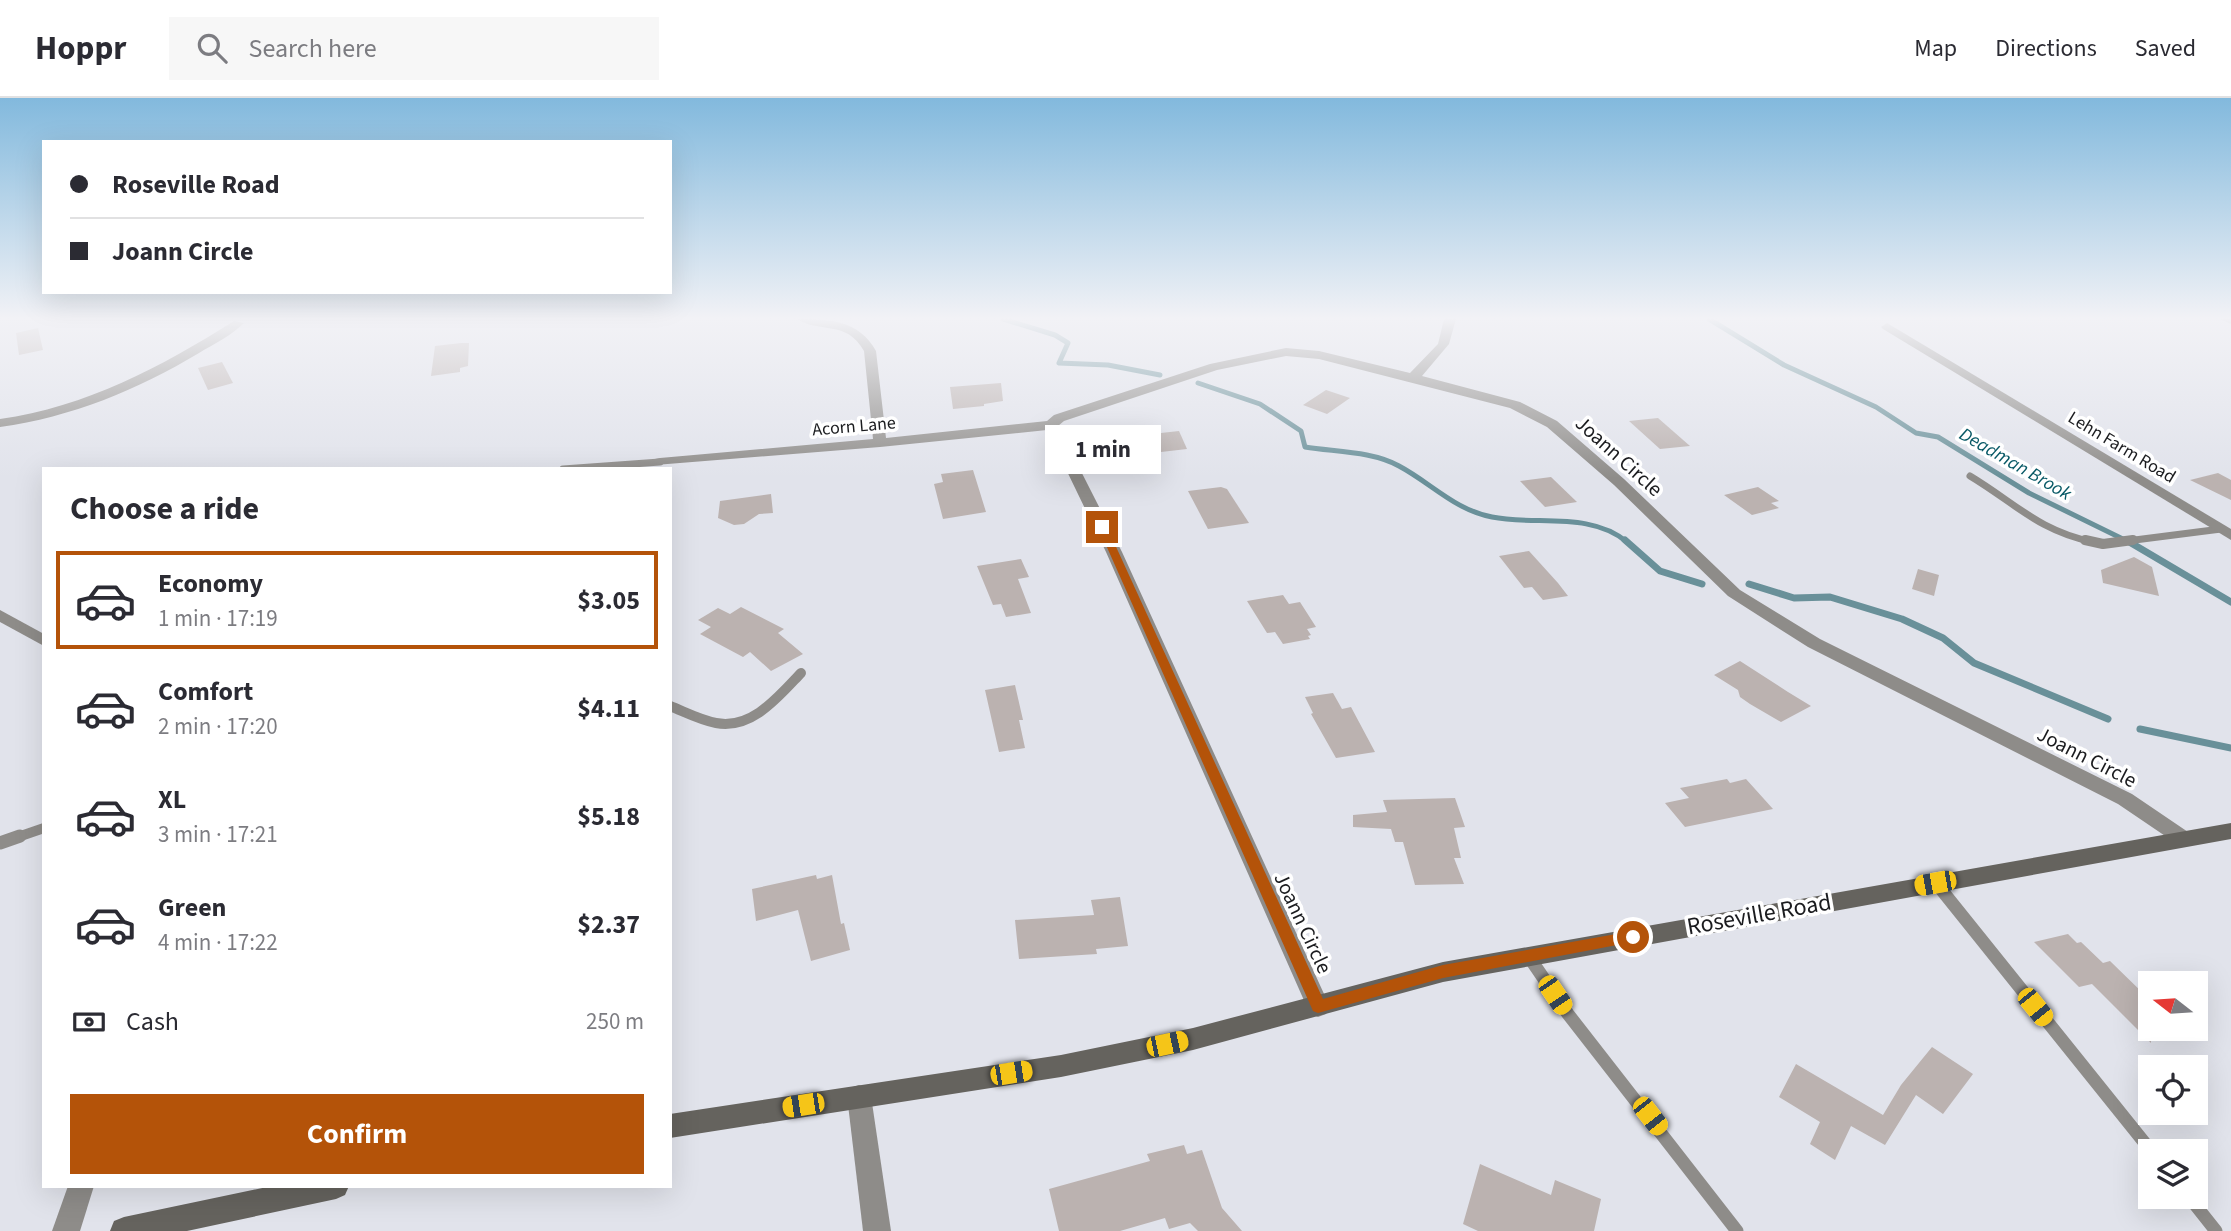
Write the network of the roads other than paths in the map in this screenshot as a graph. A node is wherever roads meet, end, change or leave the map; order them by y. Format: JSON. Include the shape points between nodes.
{"nodes":[{"id":1,"x":152,"y":372,"type":"edge"},
{"id":2,"x":872,"y":372,"type":"edge"},
{"id":3,"x":1199,"y":372,"type":"edge"},
{"id":4,"x":1391,"y":372,"type":"edge"},
{"id":5,"x":1418,"y":372,"type":"edge"},
{"id":6,"x":1961,"y":372,"type":"edge"},
{"id":7,"x":1413,"y":377,"type":"junction"},
{"id":8,"x":0,"y":423,"type":"edge"},
{"id":9,"x":1051,"y":425,"type":"junction"},
{"id":10,"x":880,"y":443,"type":"junction"},
{"id":11,"x":660,"y":462,"type":"joint"},
{"id":12,"x":591,"y":467,"type":"edge"},
{"id":13,"x":1970,"y":476,"type":"dead end"},
{"id":14,"x":2226,"y":532,"type":"edge"},
{"id":15,"x":0,"y":615,"type":"edge"},
{"id":16,"x":42,"y":639,"type":"edge"},
{"id":17,"x":801,"y":673,"type":"dead end"},
{"id":18,"x":672,"y":707,"type":"edge"},
{"id":19,"x":42,"y":829,"type":"edge"},
{"id":20,"x":2231,"y":831,"type":"edge"},
{"id":21,"x":2184,"y":839,"type":"junction"},
{"id":22,"x":0,"y":843,"type":"edge"},
{"id":23,"x":1935,"y":883,"type":"junction"},
{"id":24,"x":1529,"y":956,"type":"junction"},
{"id":25,"x":1318,"y":1007,"type":"junction"},
{"id":26,"x":859,"y":1096,"type":"junction"},
{"id":27,"x":672,"y":1126,"type":"edge"},
{"id":28,"x":2142,"y":1139,"type":"edge"},
{"id":29,"x":80,"y":1188,"type":"edge"},
{"id":30,"x":327,"y":1188,"type":"edge"},
{"id":31,"x":2199,"y":1209,"type":"edge"},
{"id":32,"x":66,"y":1231,"type":"edge"},
{"id":33,"x":124,"y":1231,"type":"edge"},
{"id":34,"x":877,"y":1231,"type":"edge"},
{"id":35,"x":1737,"y":1231,"type":"edge"},
{"id":36,"x":2216,"y":1231,"type":"edge"}],
"edges":[{"from":1,"to":8,"type":"street","via":[[45,416]]},
{"from":2,"to":10,"type":"street"},
{"from":3,"to":9,"type":"street","name":"Joann Circle","via":[[1059,418]]},
{"from":4,"to":7,"type":"street","name":"Joann Circle"},
{"from":5,"to":7,"type":"street"},
{"from":6,"to":14,"type":"street","name":"Lehn Farm Road"},
{"from":7,"to":21,"type":"street","name":"Joann Circle","via":[[1536,414],[1575,442],[1734,593],[1758,609],[1814,643],[2126,799]]},
{"from":9,"to":10,"type":"street","name":"Acorn Lane"},
{"from":9,"to":25,"type":"street","name":"Joann Circle","via":[[1114,552]]},
{"from":10,"to":11,"type":"street","name":"Acorn Lane"},
{"from":11,"to":12,"type":"lane"},
{"from":13,"to":14,"type":"lane","via":[[2032,520],[2069,537],[2103,544]]},
{"from":15,"to":16,"type":"street"},
{"from":17,"to":18,"type":"lane","via":[[765,709],[741,721],[721,724]]},
{"from":19,"to":22,"type":"lane"},
{"from":20,"to":21,"type":"street","name":"Roseville Road"},
{"from":21,"to":23,"type":"street","name":"Roseville Road"},
{"from":23,"to":24,"type":"street","name":"Roseville Road"},
{"from":23,"to":28,"type":"lane"},
{"from":24,"to":25,"type":"street","name":"Roseville Road","via":[[1443,972]]},
{"from":24,"to":35,"type":"lane","via":[[1568,1014]]},
{"from":25,"to":26,"type":"street","name":"Roseville Road","via":[[1061,1066]]},
{"from":26,"to":27,"type":"street","name":"Roseville Road"},
{"from":26,"to":34,"type":"street"},
{"from":29,"to":32,"type":"street"},
{"from":30,"to":33,"type":"street"},
{"from":31,"to":36,"type":"lane"}]}
